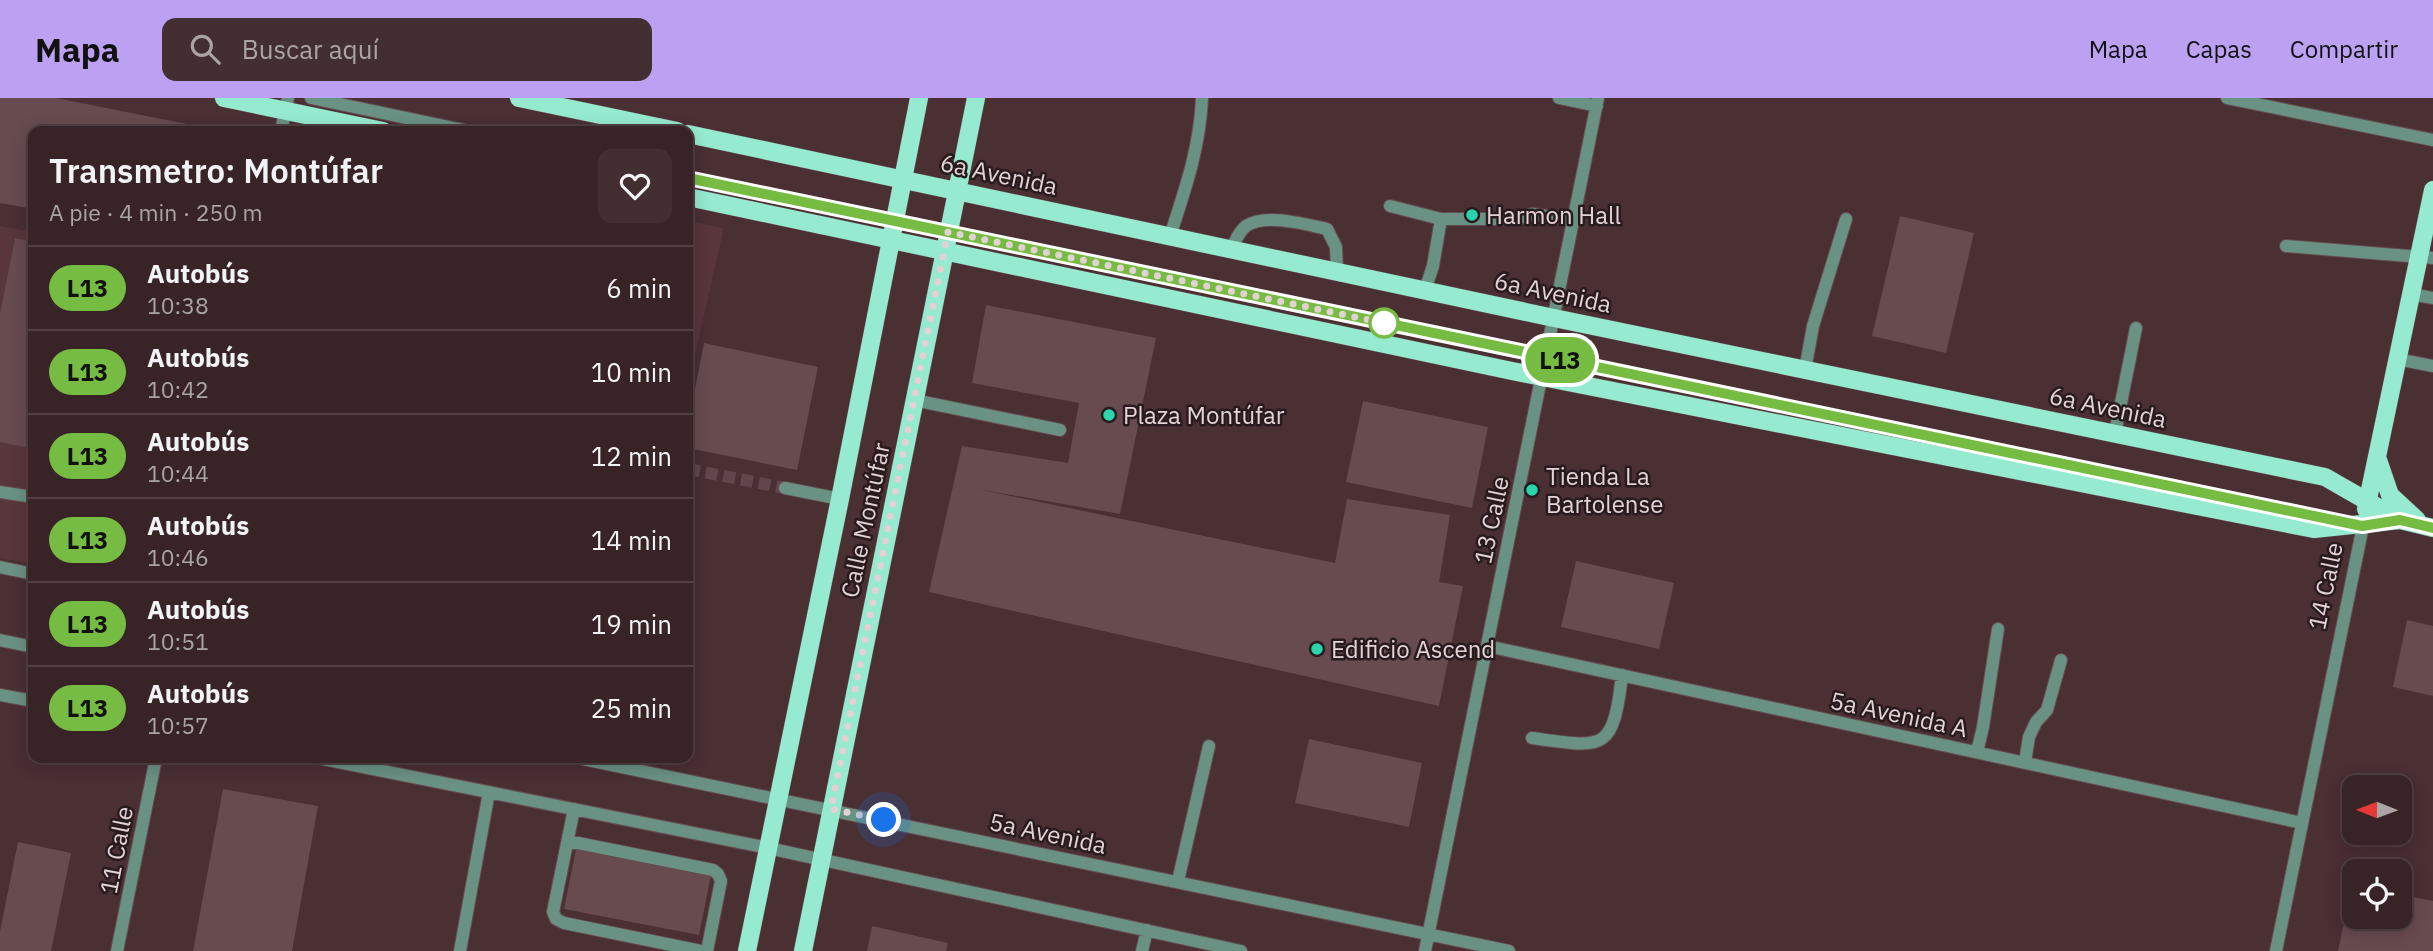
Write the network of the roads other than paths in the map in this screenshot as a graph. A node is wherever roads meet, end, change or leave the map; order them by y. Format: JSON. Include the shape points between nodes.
{"nodes":[{"id":1,"x":223,"y":98,"type":"edge"},
{"id":2,"x":311,"y":98,"type":"edge"},
{"id":3,"x":519,"y":98,"type":"edge"},
{"id":4,"x":919,"y":98,"type":"edge"},
{"id":5,"x":976,"y":98,"type":"edge"},
{"id":6,"x":1202,"y":98,"type":"edge"},
{"id":7,"x":1559,"y":98,"type":"edge"},
{"id":8,"x":2227,"y":98,"type":"edge"},
{"id":9,"x":1598,"y":102,"type":"edge"},
{"id":10,"x":2268,"y":102,"type":"edge"},
{"id":11,"x":286,"y":104,"type":"edge"},
{"id":12,"x":282,"y":126,"type":"edge"},
{"id":13,"x":365,"y":126,"type":"edge"},
{"id":14,"x":444,"y":126,"type":"edge"},
{"id":15,"x":653,"y":126,"type":"edge"},
{"id":16,"x":693,"y":135,"type":"edge"},
{"id":17,"x":2433,"y":140,"type":"edge"},
{"id":18,"x":693,"y":179,"type":"edge"},
{"id":19,"x":902,"y":179,"type":"junction"},
{"id":20,"x":2433,"y":190,"type":"edge"},
{"id":21,"x":957,"y":191,"type":"junction"},
{"id":22,"x":693,"y":198,"type":"edge"},
{"id":23,"x":1390,"y":206,"type":"dead end"},
{"id":24,"x":1441,"y":219,"type":"junction"},
{"id":25,"x":1846,"y":219,"type":"dead end"},
{"id":26,"x":1574,"y":220,"type":"junction"},
{"id":27,"x":894,"y":221,"type":"junction"},
{"id":28,"x":948,"y":232,"type":"junction"},
{"id":29,"x":1170,"y":236,"type":"junction"},
{"id":30,"x":890,"y":240,"type":"junction"},
{"id":31,"x":2286,"y":246,"type":"dead end"},
{"id":32,"x":1231,"y":249,"type":"junction"},
{"id":33,"x":945,"y":252,"type":"junction"},
{"id":34,"x":2426,"y":257,"type":"edge"},
{"id":35,"x":1337,"y":272,"type":"junction"},
{"id":36,"x":1425,"y":290,"type":"junction"},
{"id":37,"x":2411,"y":294,"type":"junction"},
{"id":38,"x":2433,"y":298,"type":"edge"},
{"id":39,"x":1554,"y":318,"type":"junction"},
{"id":40,"x":2136,"y":328,"type":"dead end"},
{"id":41,"x":1546,"y":357,"type":"junction"},
{"id":42,"x":2398,"y":359,"type":"junction"},
{"id":43,"x":2433,"y":366,"type":"edge"},
{"id":44,"x":1805,"y":370,"type":"junction"},
{"id":45,"x":1542,"y":376,"type":"junction"},
{"id":46,"x":914,"y":400,"type":"junction"},
{"id":47,"x":1060,"y":430,"type":"dead end"},
{"id":48,"x":2115,"y":433,"type":"junction"},
{"id":49,"x":2377,"y":457,"type":"junction"},
{"id":50,"x":785,"y":488,"type":"tunnel mouth"},
{"id":51,"x":0,"y":492,"type":"edge"},
{"id":52,"x":28,"y":496,"type":"edge"},
{"id":53,"x":840,"y":499,"type":"junction"},
{"id":54,"x":2368,"y":500,"type":"junction"},
{"id":55,"x":2400,"y":520,"type":"junction"},
{"id":56,"x":2362,"y":526,"type":"junction"},
{"id":57,"x":2429,"y":527,"type":"edge"},
{"id":58,"x":0,"y":566,"type":"edge"},
{"id":59,"x":28,"y":573,"type":"edge"},
{"id":60,"x":1998,"y":629,"type":"dead end"},
{"id":61,"x":0,"y":640,"type":"edge"},
{"id":62,"x":28,"y":646,"type":"edge"},
{"id":63,"x":1487,"y":646,"type":"junction"},
{"id":64,"x":2061,"y":660,"type":"dead end"},
{"id":65,"x":1622,"y":675,"type":"junction"},
{"id":66,"x":0,"y":695,"type":"edge"},
{"id":67,"x":28,"y":700,"type":"edge"},
{"id":68,"x":1532,"y":738,"type":"dead end"},
{"id":69,"x":1209,"y":746,"type":"dead end"},
{"id":70,"x":1977,"y":752,"type":"junction"},
{"id":71,"x":2025,"y":762,"type":"junction"},
{"id":72,"x":155,"y":763,"type":"edge"},
{"id":73,"x":343,"y":763,"type":"edge"},
{"id":74,"x":603,"y":763,"type":"edge"},
{"id":75,"x":489,"y":792,"type":"junction"},
{"id":76,"x":780,"y":799,"type":"junction"},
{"id":77,"x":574,"y":809,"type":"junction"},
{"id":78,"x":831,"y":809,"type":"junction"},
{"id":79,"x":2302,"y":822,"type":"junction"},
{"id":80,"x":568,"y":841,"type":"junction"},
{"id":81,"x":768,"y":848,"type":"junction"},
{"id":82,"x":821,"y":860,"type":"junction"},
{"id":83,"x":1178,"y":881,"type":"junction"},
{"id":84,"x":1147,"y":930,"type":"junction"},
{"id":85,"x":1428,"y":934,"type":"junction"},
{"id":86,"x":117,"y":951,"type":"edge"},
{"id":87,"x":460,"y":951,"type":"edge"},
{"id":88,"x":701,"y":951,"type":"edge"},
{"id":89,"x":707,"y":951,"type":"edge"},
{"id":90,"x":747,"y":951,"type":"edge"},
{"id":91,"x":803,"y":951,"type":"edge"},
{"id":92,"x":1142,"y":951,"type":"edge"},
{"id":93,"x":1241,"y":951,"type":"edge"},
{"id":94,"x":1425,"y":951,"type":"edge"},
{"id":95,"x":1509,"y":951,"type":"edge"},
{"id":96,"x":2276,"y":951,"type":"edge"}],
"edges":[{"from":1,"to":11,"type":"main road"},
{"from":2,"to":14,"type":"street"},
{"from":3,"to":15,"type":"main road"},
{"from":4,"to":19,"type":"main road","name":"Calle Montúfar"},
{"from":5,"to":21,"type":"main road","name":"Calle Montúfar"},
{"from":6,"to":29,"type":"street","via":[[1192,168]]},
{"from":7,"to":9,"type":"street"},
{"from":8,"to":10,"type":"street"},
{"from":9,"to":26,"type":"street","name":"13 Calle"},
{"from":10,"to":17,"type":"street"},
{"from":11,"to":12,"type":"street"},
{"from":11,"to":13,"type":"main road"},
{"from":16,"to":19,"type":"main road","name":"6a Avenida"},
{"from":18,"to":27,"type":"street"},
{"from":19,"to":21,"type":"main road","name":"6a Avenida"},
{"from":19,"to":27,"type":"main road","name":"Calle Montúfar"},
{"from":20,"to":34,"type":"main road","name":"14 Calle"},
{"from":21,"to":28,"type":"main road","name":"Calle Montúfar"},
{"from":21,"to":29,"type":"main road","name":"6a Avenida"},
{"from":22,"to":30,"type":"main road","name":"6a Avenida"},
{"from":23,"to":24,"type":"street"},
{"from":24,"to":26,"type":"street","via":[[1517,219],[1532,214]]},
{"from":24,"to":36,"type":"street"},
{"from":25,"to":44,"type":"street","via":[[1813,326]]},
{"from":26,"to":39,"type":"street","name":"13 Calle"},
{"from":27,"to":28,"type":"street"},
{"from":27,"to":30,"type":"main road","name":"Calle Montúfar"},
{"from":28,"to":33,"type":"main road","name":"Calle Montúfar"},
{"from":28,"to":41,"type":"street"},
{"from":29,"to":32,"type":"main road","name":"6a Avenida"},
{"from":30,"to":33,"type":"main road","name":"6a Avenida"},
{"from":30,"to":53,"type":"main road","name":"Calle Montúfar"},
{"from":31,"to":34,"type":"street"},
{"from":32,"to":35,"type":"main road","name":"6a Avenida"},
{"from":32,"to":35,"type":"street","via":[[1244,227],[1261,220],[1301,223],[1327,229],[1336,247]]},
{"from":33,"to":45,"type":"main road","name":"6a Avenida"},
{"from":33,"to":46,"type":"main road","name":"Calle Montúfar"},
{"from":34,"to":37,"type":"main road","name":"14 Calle"},
{"from":35,"to":36,"type":"main road","name":"6a Avenida"},
{"from":36,"to":39,"type":"main road","name":"6a Avenida"},
{"from":37,"to":38,"type":"street"},
{"from":37,"to":42,"type":"main road","name":"14 Calle"},
{"from":39,"to":41,"type":"street","name":"13 Calle"},
{"from":39,"to":44,"type":"main road","name":"6a Avenida"},
{"from":40,"to":48,"type":"street"},
{"from":41,"to":45,"type":"street","name":"13 Calle"},
{"from":41,"to":56,"type":"street"},
{"from":42,"to":43,"type":"street"},
{"from":42,"to":49,"type":"main road","name":"14 Calle"},
{"from":44,"to":48,"type":"main road","name":"6a Avenida"},
{"from":45,"to":56,"type":"main road","name":"6a Avenida","via":[[2314,529]]},
{"from":45,"to":63,"type":"street","name":"13 Calle"},
{"from":46,"to":47,"type":"street"},
{"from":46,"to":78,"type":"main road","name":"Calle Montúfar"},
{"from":48,"to":54,"type":"main road","name":"6a Avenida","via":[[2325,477]]},
{"from":49,"to":54,"type":"main road","name":"14 Calle"},
{"from":49,"to":57,"type":"main road","via":[[2390,495]]},
{"from":50,"to":53,"type":"street"},
{"from":51,"to":52,"type":"street"},
{"from":53,"to":76,"type":"main road","name":"Calle Montúfar"},
{"from":54,"to":55,"type":"main road","name":"6a Avenida"},
{"from":54,"to":56,"type":"main road","name":"14 Calle"},
{"from":55,"to":56,"type":"main road","name":"6a Avenida"},
{"from":55,"to":57,"type":"main road","name":"6a Avenida"},
{"from":56,"to":79,"type":"street","name":"14 Calle"},
{"from":58,"to":59,"type":"street"},
{"from":60,"to":70,"type":"street"},
{"from":61,"to":62,"type":"street"},
{"from":63,"to":65,"type":"street","name":"5a Avenida A"},
{"from":63,"to":85,"type":"street","name":"13 Calle"},
{"from":64,"to":71,"type":"street","via":[[2047,710],[2029,737]]},
{"from":65,"to":68,"type":"street","via":[[1613,727],[1603,738],[1583,745]]},
{"from":65,"to":70,"type":"street","name":"5a Avenida A"},
{"from":66,"to":67,"type":"street"},
{"from":69,"to":83,"type":"street"},
{"from":70,"to":71,"type":"street","name":"5a Avenida A"},
{"from":71,"to":79,"type":"street","name":"5a Avenida A"},
{"from":72,"to":86,"type":"street","name":"11 Calle"},
{"from":73,"to":75,"type":"street"},
{"from":74,"to":76,"type":"street","name":"5a Avenida"},
{"from":75,"to":77,"type":"street"},
{"from":75,"to":87,"type":"street"},
{"from":76,"to":78,"type":"street","name":"5a Avenida"},
{"from":76,"to":81,"type":"main road","name":"Calle Montúfar"},
{"from":77,"to":80,"type":"street"},
{"from":77,"to":81,"type":"street"},
{"from":78,"to":82,"type":"main road","name":"Calle Montúfar"},
{"from":78,"to":83,"type":"street","name":"5a Avenida"},
{"from":79,"to":96,"type":"street","name":"14 Calle"},
{"from":80,"to":88,"type":"street","via":[[555,919]]},
{"from":80,"to":89,"type":"street","via":[[713,870],[721,881]]},
{"from":81,"to":82,"type":"street"},
{"from":81,"to":90,"type":"main road","name":"Calle Montúfar"},
{"from":82,"to":84,"type":"street"},
{"from":82,"to":91,"type":"main road","name":"Calle Montúfar"},
{"from":83,"to":85,"type":"street","name":"5a Avenida"},
{"from":84,"to":92,"type":"street"},
{"from":84,"to":93,"type":"street"},
{"from":85,"to":94,"type":"street","name":"13 Calle"},
{"from":85,"to":95,"type":"street","name":"5a Avenida"}]}
